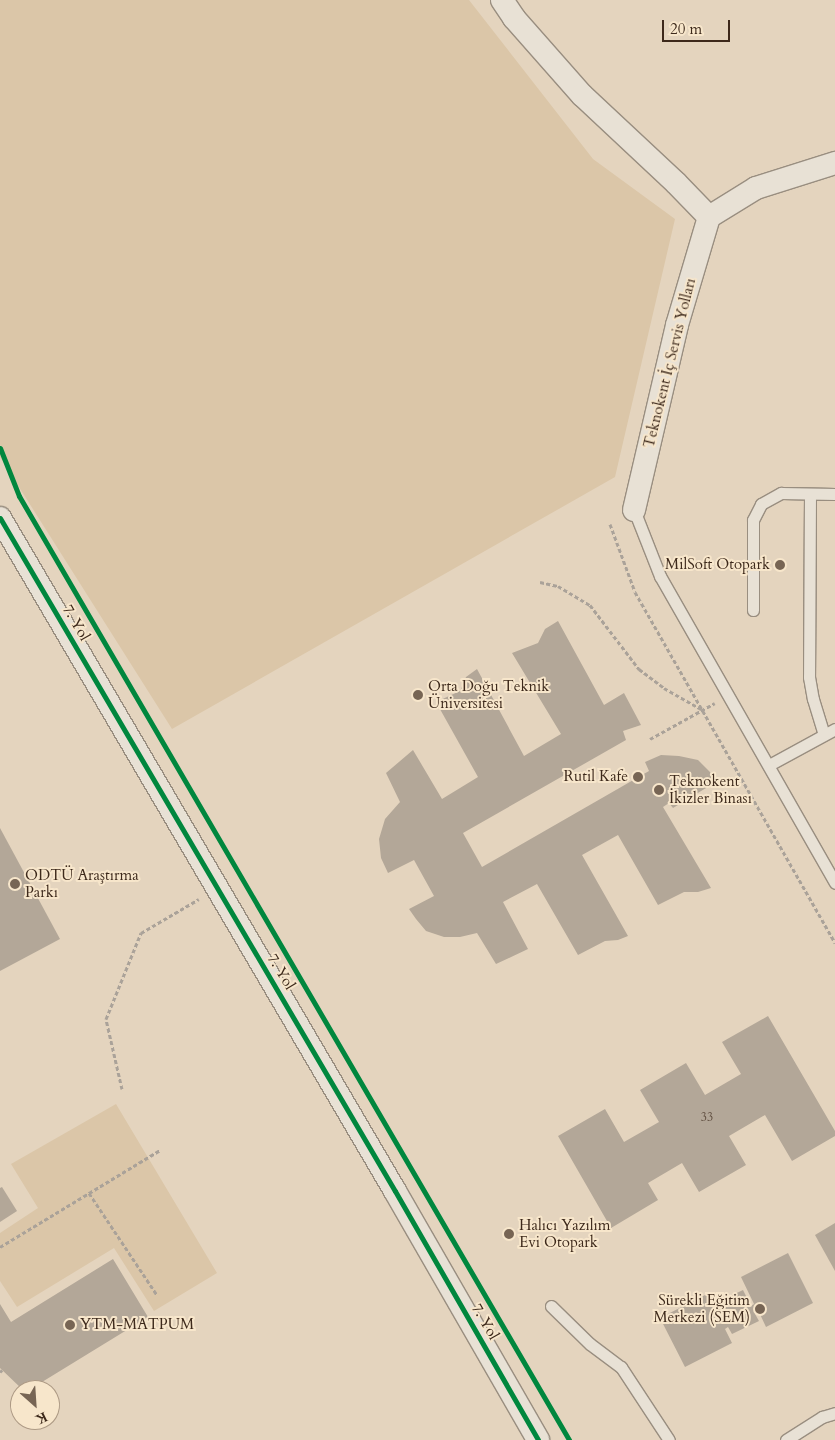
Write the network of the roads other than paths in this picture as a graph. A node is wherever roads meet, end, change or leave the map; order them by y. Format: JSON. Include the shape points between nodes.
{"nodes":[{"id":1,"x":502,"y":0,"type":"edge"},
{"id":2,"x":835,"y":163,"type":"edge"},
{"id":3,"x":708,"y":217,"type":"junction"},
{"id":4,"x":810,"y":494,"type":"junction"},
{"id":5,"x":835,"y":494,"type":"edge"},
{"id":6,"x":634,"y":510,"type":"joint"},
{"id":7,"x":0,"y":518,"type":"edge"},
{"id":8,"x":753,"y":610,"type":"dead end"},
{"id":9,"x":830,"y":732,"type":"edge"},
{"id":10,"x":769,"y":765,"type":"junction"},
{"id":11,"x":835,"y":883,"type":"edge"},
{"id":12,"x":551,"y":1306,"type":"dead end"},
{"id":13,"x":835,"y":1413,"type":"edge"},
{"id":14,"x":538,"y":1440,"type":"edge"},
{"id":15,"x":669,"y":1440,"type":"edge"},
{"id":16,"x":786,"y":1440,"type":"edge"}],
"edges":[{"from":1,"to":3,"type":"street","via":[[582,95]]},
{"from":2,"to":3,"type":"street","via":[[756,188]]},
{"from":3,"to":6,"type":"street","name":"Teknokent İç Servis Yolları","via":[[677,325]]},
{"from":4,"to":5,"type":"lane"},
{"from":4,"to":8,"type":"lane","via":[[774,495],[756,512],[753,520]]},
{"from":4,"to":9,"type":"lane","via":[[809,677],[813,700]]},
{"from":6,"to":10,"type":"lane","via":[[660,576]]},
{"from":7,"to":14,"type":"street","name":"7. Yol"},
{"from":9,"to":10,"type":"lane"},
{"from":10,"to":11,"type":"lane"},
{"from":12,"to":15,"type":"lane","via":[[590,1344],[621,1367]]},
{"from":13,"to":16,"type":"lane","via":[[822,1417]]}]}
